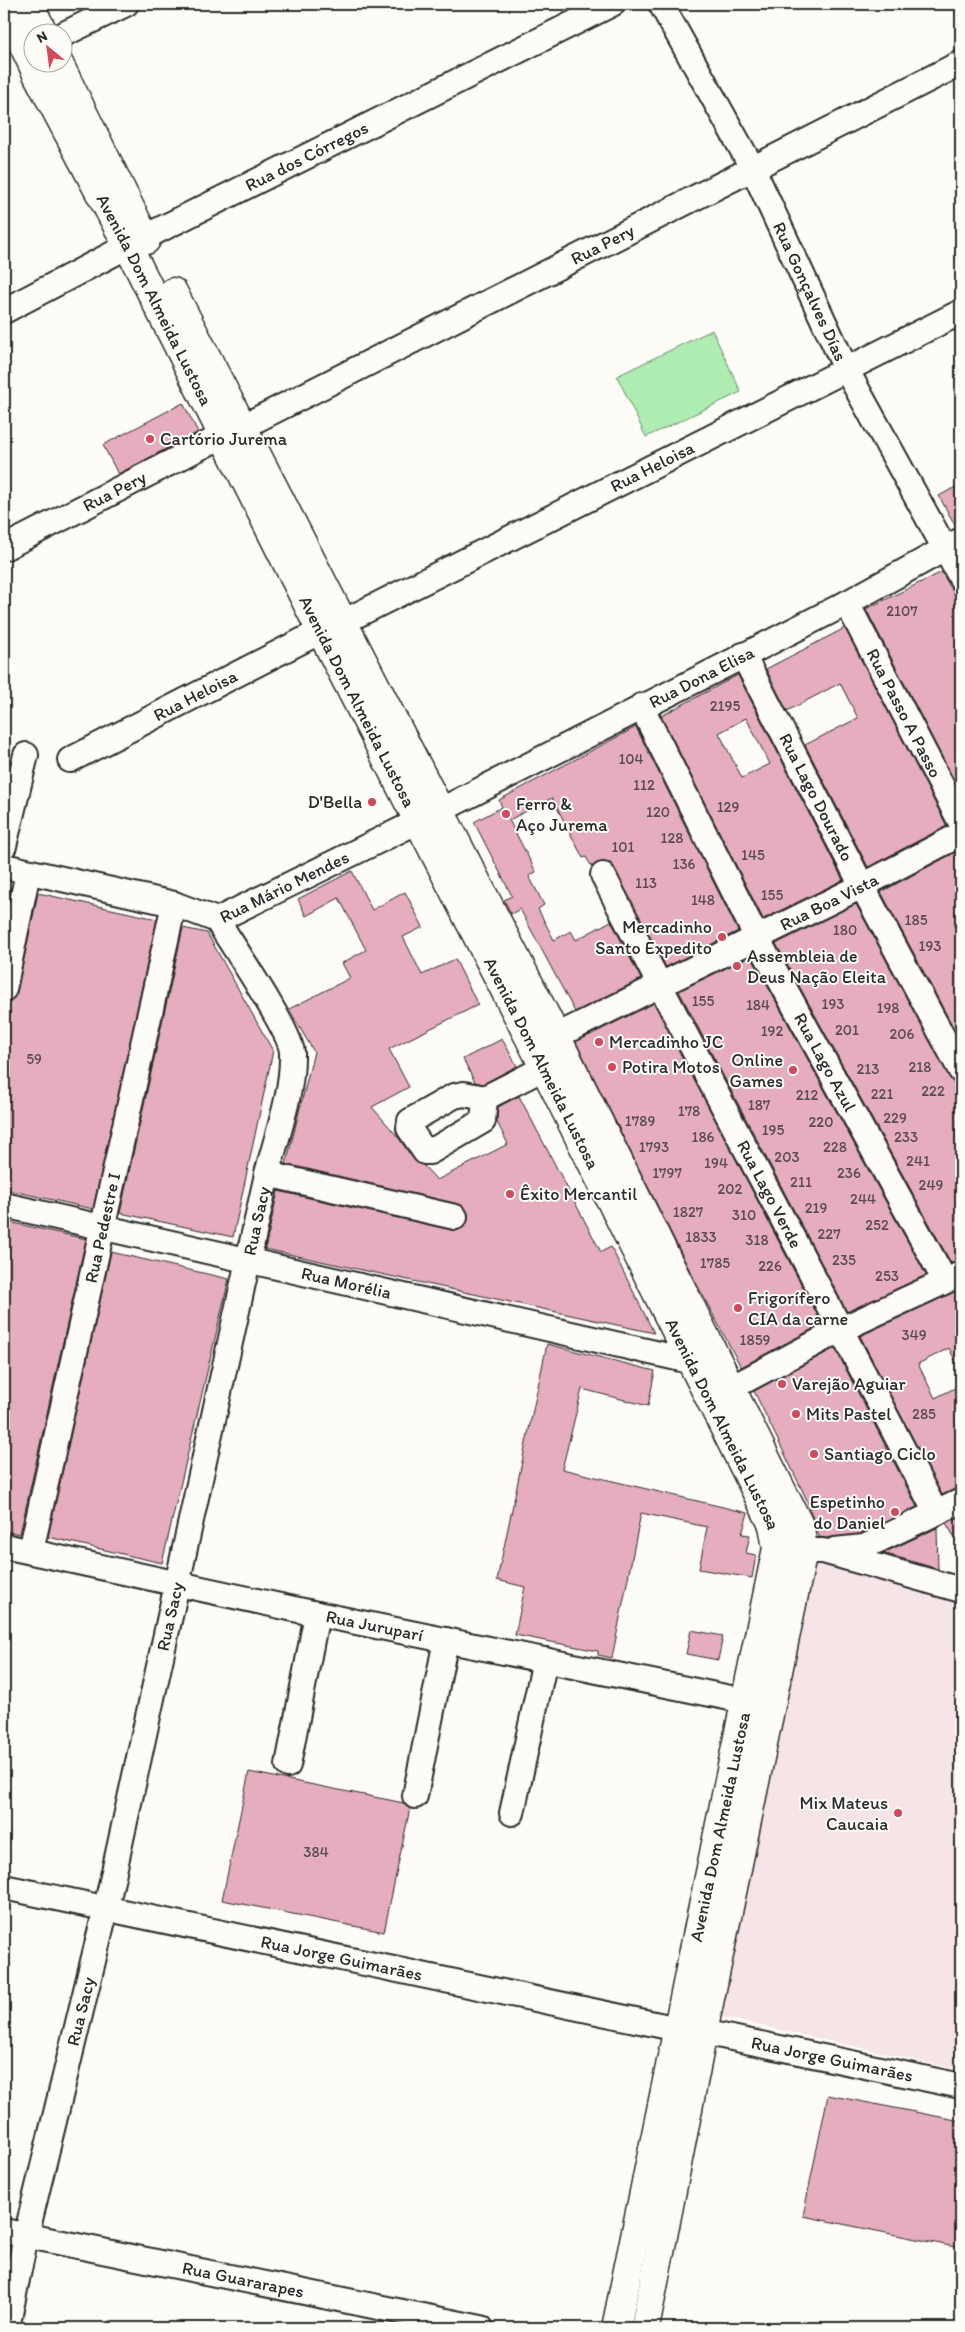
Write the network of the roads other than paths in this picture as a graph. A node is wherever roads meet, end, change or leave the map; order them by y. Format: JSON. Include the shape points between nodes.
{"nodes":[{"id":1,"x":4,"y":4,"type":"edge"},
{"id":2,"x":29,"y":4,"type":"edge"},
{"id":3,"x":126,"y":4,"type":"edge"},
{"id":4,"x":612,"y":4,"type":"edge"},
{"id":5,"x":661,"y":4,"type":"edge"},
{"id":6,"x":38,"y":22,"type":"edge"},
{"id":7,"x":72,"y":30,"type":"edge"},
{"id":8,"x":961,"y":63,"type":"edge"},
{"id":9,"x":61,"y":72,"type":"edge"},
{"id":10,"x":81,"y":134,"type":"junction"},
{"id":11,"x":753,"y":169,"type":"junction"},
{"id":12,"x":136,"y":242,"type":"junction"},
{"id":13,"x":4,"y":311,"type":"edge"},
{"id":14,"x":961,"y":312,"type":"edge"},
{"id":15,"x":846,"y":369,"type":"junction"},
{"id":16,"x":233,"y":431,"type":"junction"},
{"id":17,"x":953,"y":545,"type":"edge"},
{"id":18,"x":4,"y":548,"type":"edge"},
{"id":19,"x":961,"y":578,"type":"edge"},
{"id":20,"x":847,"y":603,"type":"junction"},
{"id":21,"x":332,"y":627,"type":"junction"},
{"id":22,"x":743,"y":655,"type":"junction"},
{"id":23,"x":641,"y":706,"type":"junction"},
{"id":24,"x":26,"y":755,"type":"dead end"},
{"id":25,"x":70,"y":760,"type":"dead end"},
{"id":26,"x":430,"y":815,"type":"junction"},
{"id":27,"x":961,"y":823,"type":"edge"},
{"id":28,"x":961,"y":834,"type":"edge"},
{"id":29,"x":4,"y":846,"type":"edge"},
{"id":30,"x":4,"y":866,"type":"edge"},
{"id":31,"x":28,"y":872,"type":"junction"},
{"id":32,"x":603,"y":875,"type":"dead end"},
{"id":33,"x":862,"y":886,"type":"junction"},
{"id":34,"x":174,"y":904,"type":"junction"},
{"id":35,"x":217,"y":920,"type":"junction"},
{"id":36,"x":757,"y":938,"type":"junction"},
{"id":37,"x":660,"y":987,"type":"junction"},
{"id":38,"x":4,"y":989,"type":"edge"},
{"id":39,"x":545,"y":1051,"type":"junction"},
{"id":40,"x":961,"y":1070,"type":"edge"},
{"id":41,"x":485,"y":1098,"type":"dead end"},
{"id":42,"x":267,"y":1174,"type":"junction"},
{"id":43,"x":4,"y":1205,"type":"edge"},
{"id":44,"x":455,"y":1217,"type":"dead end"},
{"id":45,"x":103,"y":1227,"type":"junction"},
{"id":46,"x":249,"y":1262,"type":"junction"},
{"id":47,"x":953,"y":1278,"type":"edge"},
{"id":48,"x":678,"y":1307,"type":"junction"},
{"id":49,"x":842,"y":1329,"type":"junction"},
{"id":50,"x":690,"y":1361,"type":"junction"},
{"id":51,"x":731,"y":1388,"type":"junction"},
{"id":52,"x":961,"y":1501,"type":"edge"},
{"id":53,"x":936,"y":1513,"type":"junction"},
{"id":54,"x":4,"y":1546,"type":"edge"},
{"id":55,"x":31,"y":1551,"type":"junction"},
{"id":56,"x":813,"y":1551,"type":"junction"},
{"id":57,"x":177,"y":1584,"type":"junction"},
{"id":58,"x":961,"y":1590,"type":"edge"},
{"id":59,"x":317,"y":1614,"type":"junction"},
{"id":60,"x":446,"y":1640,"type":"junction"},
{"id":61,"x":545,"y":1660,"type":"junction"},
{"id":62,"x":745,"y":1701,"type":"junction"},
{"id":63,"x":288,"y":1765,"type":"dead end"},
{"id":64,"x":415,"y":1796,"type":"dead end"},
{"id":65,"x":512,"y":1813,"type":"dead end"},
{"id":66,"x":4,"y":1887,"type":"edge"},
{"id":67,"x":106,"y":1908,"type":"junction"},
{"id":68,"x":691,"y":2031,"type":"junction"},
{"id":69,"x":961,"y":2086,"type":"edge"},
{"id":70,"x":675,"y":2106,"type":"junction"},
{"id":71,"x":15,"y":2233,"type":"edge"},
{"id":72,"x":7,"y":2328,"type":"edge"},
{"id":73,"x":481,"y":2328,"type":"edge"},
{"id":74,"x":616,"y":2328,"type":"edge"},
{"id":75,"x":645,"y":2328,"type":"edge"}],
"edges":[{"from":1,"to":10,"type":"main road","name":"Avenida Dom Almeida Lustosa"},
{"from":2,"to":6,"type":"main road"},
{"from":3,"to":7,"type":"street"},
{"from":4,"to":12,"type":"street","name":"Rua dos Córregos"},
{"from":5,"to":11,"type":"street","name":"Rua Gonçalves Días"},
{"from":8,"to":11,"type":"street","name":"Rua Pery"},
{"from":9,"to":10,"type":"main road","name":"Avenida Dom Almeida Lustosa"},
{"from":10,"to":12,"type":"main road","name":"Avenida Dom Almeida Lustosa"},
{"from":11,"to":15,"type":"street","name":"Rua Gonçalves Días"},
{"from":11,"to":16,"type":"street","name":"Rua Pery"},
{"from":12,"to":13,"type":"street","name":"Rua dos Córregos"},
{"from":12,"to":16,"type":"main road","name":"Avenida Dom Almeida Lustosa"},
{"from":14,"to":15,"type":"street","name":"Rua Heloisa"},
{"from":15,"to":17,"type":"street","name":"Rua Gonçalves Días"},
{"from":15,"to":21,"type":"street","name":"Rua Heloisa"},
{"from":16,"to":18,"type":"street","name":"Rua Pery"},
{"from":16,"to":21,"type":"main road","name":"Avenida Dom Almeida Lustosa"},
{"from":17,"to":19,"type":"street","name":"Rua Gonçalves Días"},
{"from":17,"to":20,"type":"street","name":"Rua Dona Elisa"},
{"from":20,"to":22,"type":"street","name":"Rua Dona Elisa"},
{"from":20,"to":27,"type":"street","name":"Rua Passo A Passo"},
{"from":21,"to":25,"type":"street","name":"Rua Heloisa"},
{"from":21,"to":26,"type":"main road","name":"Avenida Dom Almeida Lustosa"},
{"from":22,"to":23,"type":"street","name":"Rua Dona Elisa"},
{"from":22,"to":33,"type":"street","name":"Rua Lago Dourado"},
{"from":23,"to":26,"type":"street","name":"Rua Dona Elisa"},
{"from":23,"to":36,"type":"street","name":"Rua Lago Azul"},
{"from":24,"to":29,"type":"street"},
{"from":26,"to":35,"type":"street","name":"Rua Mário Mendes"},
{"from":26,"to":39,"type":"main road","name":"Avenida Dom Almeida Lustosa"},
{"from":28,"to":33,"type":"street","name":"Rua Boa Vista"},
{"from":30,"to":31,"type":"street","name":"Rua Mário Mendes"},
{"from":31,"to":34,"type":"street","name":"Rua Mário Mendes"},
{"from":31,"to":38,"type":"street"},
{"from":32,"to":37,"type":"street","name":"Rua Lago Verde"},
{"from":33,"to":36,"type":"street","name":"Rua Boa Vista"},
{"from":33,"to":40,"type":"street","name":"Rua Lago Dourado"},
{"from":34,"to":35,"type":"street","name":"Rua Mário Mendes"},
{"from":34,"to":45,"type":"street","name":"Rua Pedestre I"},
{"from":35,"to":42,"type":"street","name":"Rua Sacy","via":[[284,1029],[292,1052],[288,1090]]},
{"from":36,"to":37,"type":"street","name":"Rua Boa Vista"},
{"from":36,"to":47,"type":"street","name":"Rua Lago Azul"},
{"from":37,"to":39,"type":"street","name":"Rua Boa Vista"},
{"from":37,"to":49,"type":"street","name":"Rua Lago Verde"},
{"from":39,"to":41,"type":"street","name":"Rua Boa Vista"},
{"from":39,"to":48,"type":"main road","name":"Avenida Dom Almeida Lustosa"},
{"from":42,"to":44,"type":"street"},
{"from":42,"to":46,"type":"street","name":"Rua Sacy"},
{"from":43,"to":45,"type":"street","name":"Rua Morélia"},
{"from":45,"to":46,"type":"street","name":"Rua Morélia"},
{"from":45,"to":55,"type":"street","name":"Rua Pedestre I"},
{"from":46,"to":50,"type":"street","name":"Rua Morélia"},
{"from":46,"to":57,"type":"street","name":"Rua Sacy"},
{"from":47,"to":49,"type":"street"},
{"from":48,"to":50,"type":"main road","name":"Avenida Dom Almeida Lustosa"},
{"from":48,"to":51,"type":"main road","name":"Avenida Dom Almeida Lustosa"},
{"from":49,"to":51,"type":"street"},
{"from":49,"to":53,"type":"street","name":"Rua Lago Verde"},
{"from":50,"to":62,"type":"main road","name":"Avenida Dom Almeida Lustosa","via":[[773,1525],[777,1548]]},
{"from":51,"to":56,"type":"main road","name":"Avenida Dom Almeida Lustosa"},
{"from":52,"to":53,"type":"street"},
{"from":53,"to":56,"type":"street","via":[[864,1547]]},
{"from":54,"to":55,"type":"street","name":"Rua Juruparí"},
{"from":55,"to":57,"type":"street","name":"Rua Juruparí"},
{"from":56,"to":58,"type":"street"},
{"from":56,"to":68,"type":"main road","name":"Avenida Dom Almeida Lustosa"},
{"from":57,"to":59,"type":"street","name":"Rua Juruparí"},
{"from":57,"to":67,"type":"street","name":"Rua Sacy"},
{"from":59,"to":60,"type":"street","name":"Rua Juruparí"},
{"from":59,"to":63,"type":"street"},
{"from":60,"to":61,"type":"street","name":"Rua Juruparí"},
{"from":60,"to":64,"type":"street"},
{"from":61,"to":62,"type":"street","name":"Rua Juruparí"},
{"from":61,"to":65,"type":"street"},
{"from":62,"to":68,"type":"main road","name":"Avenida Dom Almeida Lustosa"},
{"from":66,"to":67,"type":"street","name":"Rua Jorge Guimarães"},
{"from":67,"to":68,"type":"street","name":"Rua Jorge Guimarães"},
{"from":67,"to":71,"type":"street","name":"Rua Sacy"},
{"from":68,"to":69,"type":"street","name":"Rua Jorge Guimarães"},
{"from":68,"to":70,"type":"main road","name":"Avenida Dom Almeida Lustosa"},
{"from":70,"to":74,"type":"main road","name":"Avenida Dom Almeida Lustosa"},
{"from":70,"to":75,"type":"main road","name":"Avenida Dom Almeida Lustosa"},
{"from":71,"to":72,"type":"street","name":"Rua Sacy"},
{"from":71,"to":73,"type":"street","name":"Rua Guararapes"}]}
